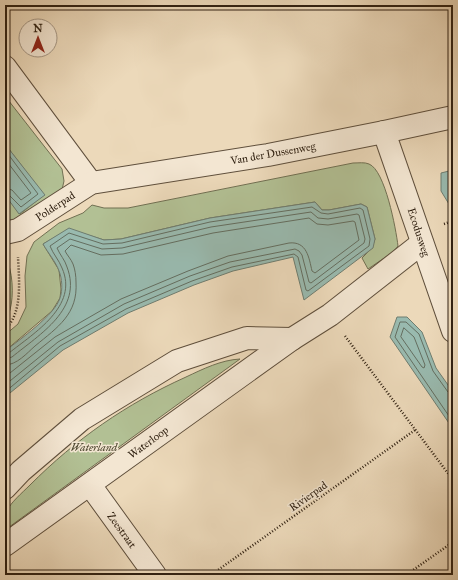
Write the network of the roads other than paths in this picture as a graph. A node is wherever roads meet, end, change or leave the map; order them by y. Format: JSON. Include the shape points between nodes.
{"nodes":[{"id":1,"x":5,"y":67,"type":"edge"},
{"id":2,"x":453,"y":117,"type":"edge"},
{"id":3,"x":384,"y":132,"type":"junction"},
{"id":4,"x":91,"y":183,"type":"junction"},
{"id":5,"x":12,"y":232,"type":"edge"},
{"id":6,"x":422,"y":243,"type":"junction"},
{"id":7,"x":453,"y":331,"type":"edge"},
{"id":8,"x":292,"y":339,"type":"junction"},
{"id":9,"x":90,"y":485,"type":"junction"},
{"id":10,"x":5,"y":488,"type":"edge"},
{"id":11,"x":5,"y":545,"type":"edge"},
{"id":12,"x":155,"y":575,"type":"edge"}],
"edges":[{"from":1,"to":4,"type":"street"},
{"from":2,"to":3,"type":"street","name":"Van der Dussenweg"},
{"from":3,"to":4,"type":"street","name":"Van der Dussenweg","via":[[268,155]]},
{"from":3,"to":6,"type":"street","name":"Ecodusweg"},
{"from":4,"to":5,"type":"street","name":"Polderpad"},
{"from":6,"to":7,"type":"street","name":"Ecodusweg"},
{"from":6,"to":8,"type":"street","name":"Waterloop","via":[[330,314]]},
{"from":8,"to":9,"type":"street","name":"Waterloop"},
{"from":8,"to":10,"type":"street","via":[[247,338],[177,361],[82,419]]},
{"from":9,"to":11,"type":"street","name":"Waterloop"},
{"from":9,"to":12,"type":"street","name":"Zeestraat"}]}
